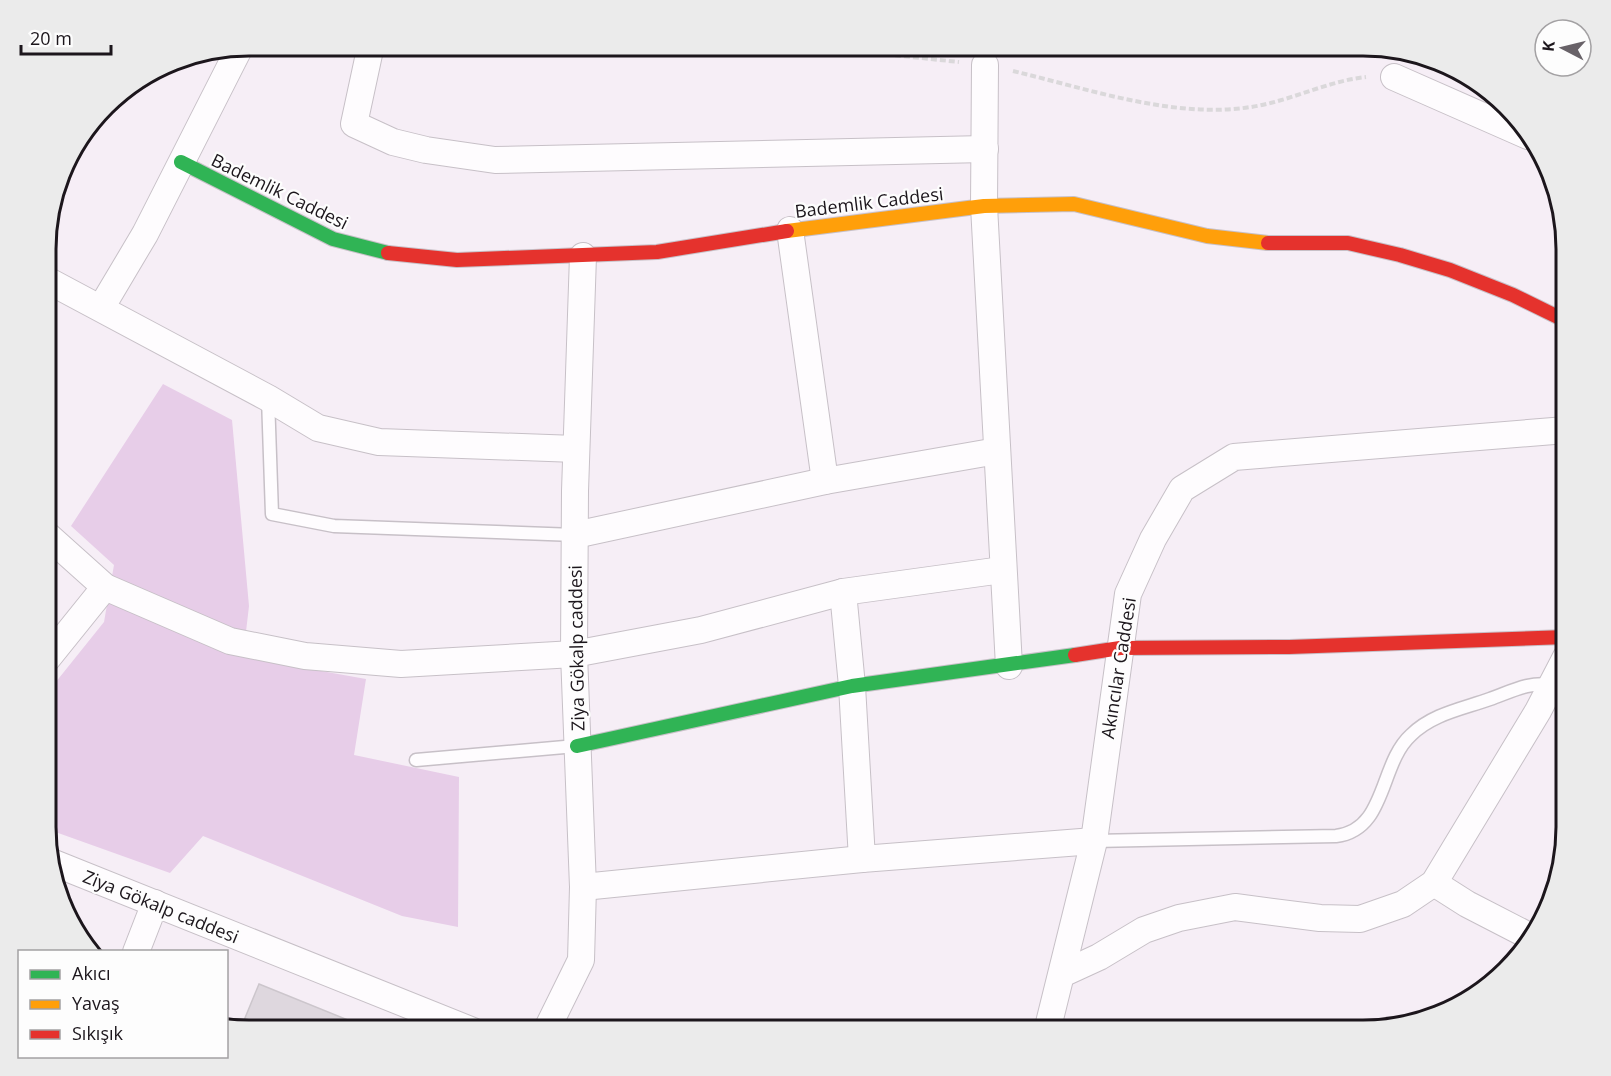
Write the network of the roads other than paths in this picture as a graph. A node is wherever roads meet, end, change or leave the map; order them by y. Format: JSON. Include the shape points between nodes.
{"nodes":[{"id":1,"x":235,"y":56,"type":"edge"},
{"id":2,"x":369,"y":56,"type":"edge"},
{"id":3,"x":985,"y":65,"type":"road end"},
{"id":4,"x":1394,"y":77,"type":"road end"},
{"id":5,"x":1516,"y":131,"type":"edge"},
{"id":6,"x":985,"y":149,"type":"junction"},
{"id":7,"x":181,"y":162,"type":"junction"},
{"id":8,"x":984,"y":206,"type":"junction"},
{"id":9,"x":790,"y":230,"type":"junction"},
{"id":10,"x":583,"y":256,"type":"junction"},
{"id":11,"x":56,"y":285,"type":"edge"},
{"id":12,"x":101,"y":308,"type":"junction"},
{"id":13,"x":1555,"y":316,"type":"edge"},
{"id":14,"x":268,"y":398,"type":"junction"},
{"id":15,"x":1555,"y":431,"type":"edge"},
{"id":16,"x":576,"y":449,"type":"junction"},
{"id":17,"x":997,"y":451,"type":"junction"},
{"id":18,"x":825,"y":481,"type":"junction"},
{"id":19,"x":575,"y":535,"type":"junction"},
{"id":20,"x":56,"y":543,"type":"edge"},
{"id":21,"x":1002,"y":570,"type":"junction"},
{"id":22,"x":105,"y":587,"type":"junction"},
{"id":23,"x":843,"y":592,"type":"junction"},
{"id":24,"x":1555,"y":637,"type":"edge"},
{"id":25,"x":56,"y":647,"type":"edge"},
{"id":26,"x":1120,"y":648,"type":"junction"},
{"id":27,"x":573,"y":654,"type":"junction"},
{"id":28,"x":1009,"y":666,"type":"junction"},
{"id":29,"x":1555,"y":678,"type":"edge"},
{"id":30,"x":1551,"y":685,"type":"junction"},
{"id":31,"x":852,"y":686,"type":"junction"},
{"id":32,"x":577,"y":746,"type":"junction"},
{"id":33,"x":416,"y":760,"type":"dead end"},
{"id":34,"x":1094,"y":841,"type":"junction"},
{"id":35,"x":862,"y":859,"type":"junction"},
{"id":36,"x":59,"y":865,"type":"edge"},
{"id":37,"x":1434,"y":883,"type":"junction"},
{"id":38,"x":584,"y":887,"type":"junction"},
{"id":39,"x":155,"y":903,"type":"junction"},
{"id":40,"x":1524,"y":933,"type":"edge"},
{"id":41,"x":136,"y":950,"type":"edge"},
{"id":42,"x":1062,"y":974,"type":"junction"},
{"id":43,"x":1050,"y":1020,"type":"edge"},
{"id":44,"x":449,"y":1021,"type":"edge"},
{"id":45,"x":551,"y":1021,"type":"edge"}],
"edges":[{"from":1,"to":7,"type":"street"},
{"from":2,"to":6,"type":"street","via":[[354,124],[393,142],[459,156],[532,161]]},
{"from":3,"to":6,"type":"street"},
{"from":4,"to":5,"type":"street"},
{"from":6,"to":8,"type":"street"},
{"from":7,"to":10,"type":"street","name":"Bademlik Caddesi","via":[[333,239],[399,256],[457,260]]},
{"from":7,"to":12,"type":"street","via":[[145,234]]},
{"from":8,"to":9,"type":"street","name":"Bademlik Caddesi"},
{"from":8,"to":13,"type":"street","name":"Bademlik Caddesi","via":[[1074,204],[1207,236],[1266,243],[1348,243],[1450,270]]},
{"from":8,"to":17,"type":"street"},
{"from":9,"to":10,"type":"street","name":"Bademlik Caddesi","via":[[657,252]]},
{"from":9,"to":18,"type":"street"},
{"from":10,"to":16,"type":"street","name":"Ziya Gökalp caddesi"},
{"from":11,"to":12,"type":"street"},
{"from":12,"to":14,"type":"street"},
{"from":14,"to":16,"type":"street","via":[[318,428],[379,442]]},
{"from":14,"to":19,"type":"lane","via":[[272,514],[334,526]]},
{"from":15,"to":26,"type":"street","name":"Akıncılar Caddesi","via":[[1234,457],[1182,489],[1128,594]]},
{"from":16,"to":19,"type":"street","name":"Ziya Gökalp caddesi"},
{"from":17,"to":18,"type":"street"},
{"from":17,"to":21,"type":"street"},
{"from":18,"to":19,"type":"street"},
{"from":19,"to":27,"type":"street","name":"Ziya Gökalp caddesi"},
{"from":20,"to":22,"type":"street"},
{"from":21,"to":23,"type":"street"},
{"from":21,"to":28,"type":"street"},
{"from":22,"to":25,"type":"street"},
{"from":22,"to":27,"type":"street","via":[[230,641],[305,656],[401,664]]},
{"from":23,"to":27,"type":"street","via":[[701,630]]},
{"from":23,"to":31,"type":"street"},
{"from":24,"to":26,"type":"street","via":[[1289,647]]},
{"from":26,"to":28,"type":"street"},
{"from":26,"to":34,"type":"street","name":"Akıncılar Caddesi"},
{"from":27,"to":32,"type":"street","name":"Ziya Gökalp caddesi"},
{"from":28,"to":31,"type":"street"},
{"from":29,"to":30,"type":"street"},
{"from":30,"to":34,"type":"lane","via":[[1532,684],[1423,724],[1400,746],[1369,820],[1353,832],[1336,836]]},
{"from":30,"to":37,"type":"street"},
{"from":31,"to":32,"type":"street"},
{"from":31,"to":35,"type":"street"},
{"from":32,"to":33,"type":"lane"},
{"from":32,"to":38,"type":"street","name":"Ziya Gökalp caddesi"},
{"from":34,"to":35,"type":"street"},
{"from":34,"to":42,"type":"street","name":"Akıncılar Caddesi"},
{"from":35,"to":38,"type":"street"},
{"from":36,"to":39,"type":"street","name":"Ziya Gökalp caddesi"},
{"from":37,"to":40,"type":"street"},
{"from":37,"to":42,"type":"street","via":[[1403,904],[1360,919],[1234,907],[1179,918],[1144,930]]},
{"from":38,"to":45,"type":"street","name":"Ziya Gökalp caddesi","via":[[581,960]]},
{"from":39,"to":41,"type":"street"},
{"from":39,"to":44,"type":"street","name":"Ziya Gökalp caddesi"},
{"from":42,"to":43,"type":"street","name":"Akıncılar Caddesi"}]}
